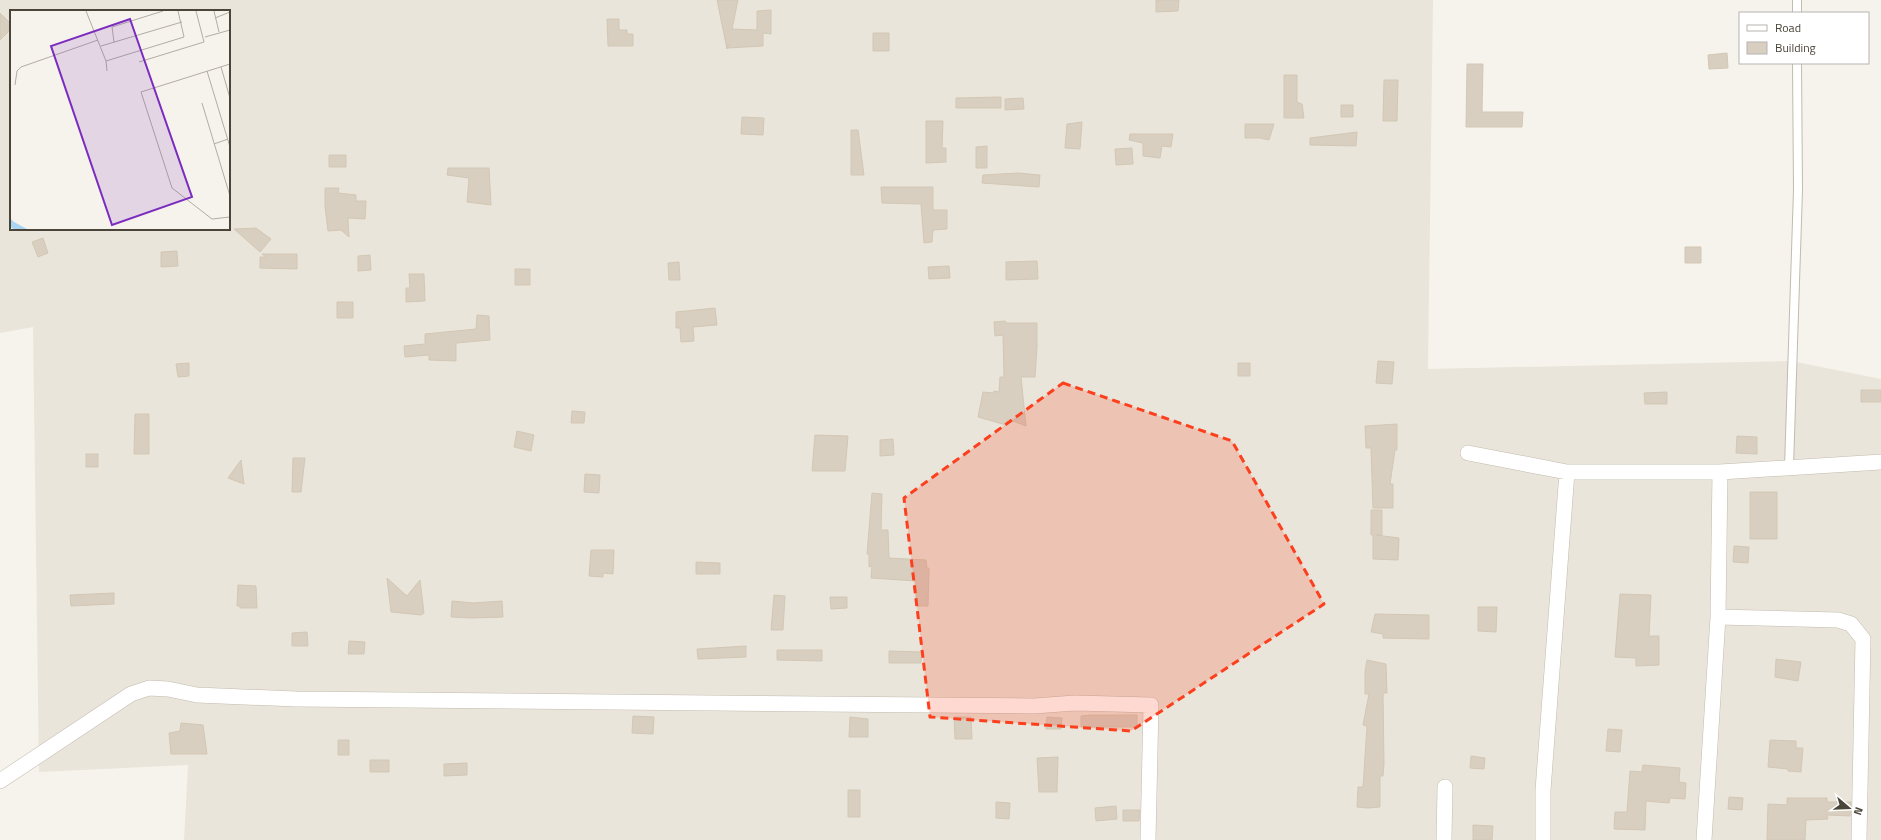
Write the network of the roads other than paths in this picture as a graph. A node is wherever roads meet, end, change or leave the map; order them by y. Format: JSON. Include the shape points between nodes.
{"nodes":[{"id":1,"x":1797,"y":0,"type":"edge"},
{"id":2,"x":1797,"y":12,"type":"edge"},
{"id":3,"x":1797,"y":64,"type":"edge"},
{"id":4,"x":1468,"y":453,"type":"dead end"},
{"id":5,"x":1881,"y":462,"type":"edge"},
{"id":6,"x":1789,"y":467,"type":"junction"},
{"id":7,"x":1567,"y":472,"type":"junction"},
{"id":8,"x":1720,"y":472,"type":"junction"},
{"id":9,"x":1718,"y":617,"type":"junction"},
{"id":10,"x":0,"y":781,"type":"edge"},
{"id":11,"x":1446,"y":787,"type":"dead end"},
{"id":12,"x":1148,"y":840,"type":"edge"},
{"id":13,"x":1444,"y":840,"type":"edge"},
{"id":14,"x":1543,"y":840,"type":"edge"},
{"id":15,"x":1704,"y":840,"type":"edge"},
{"id":16,"x":1859,"y":840,"type":"edge"}],
"edges":[{"from":1,"to":2,"type":"lane"},
{"from":3,"to":6,"type":"lane","via":[[1798,190]]},
{"from":4,"to":7,"type":"street"},
{"from":5,"to":6,"type":"street"},
{"from":6,"to":8,"type":"street"},
{"from":7,"to":8,"type":"street"},
{"from":7,"to":14,"type":"street","via":[[1543,790]]},
{"from":8,"to":9,"type":"street"},
{"from":9,"to":15,"type":"street"},
{"from":9,"to":16,"type":"street","via":[[1838,620],[1851,624],[1863,639]]},
{"from":10,"to":12,"type":"street","via":[[131,694],[149,688],[197,695],[296,699],[1151,705]]},
{"from":11,"to":13,"type":"street"}]}
